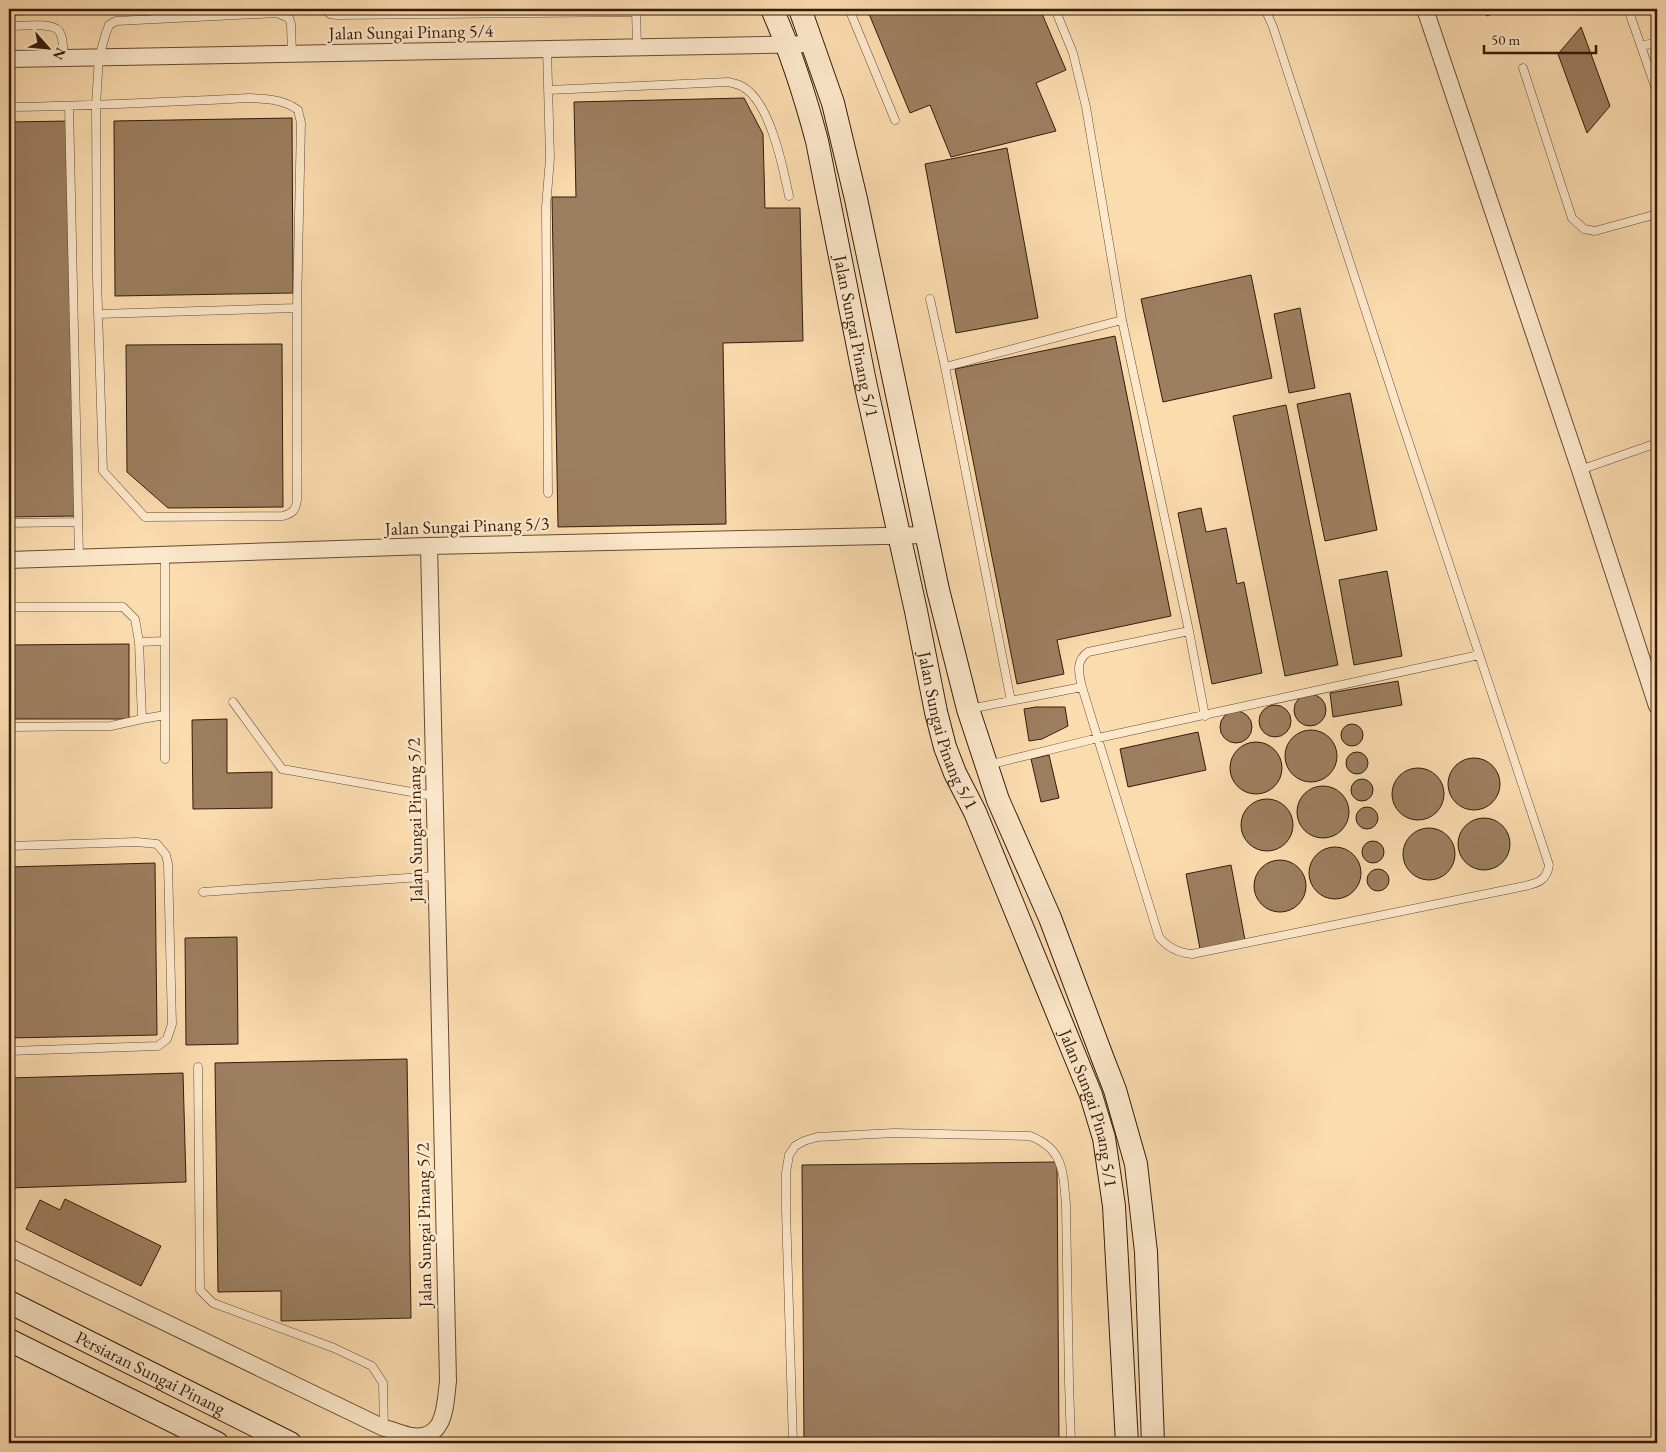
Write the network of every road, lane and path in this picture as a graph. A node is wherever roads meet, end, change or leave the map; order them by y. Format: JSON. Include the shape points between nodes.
{"nodes":[{"id":1,"x":324,"y":9,"type":"edge"},
{"id":2,"x":772,"y":9,"type":"edge"},
{"id":3,"x":800,"y":9,"type":"edge"},
{"id":4,"x":849,"y":9,"type":"edge"},
{"id":5,"x":1055,"y":9,"type":"edge"},
{"id":6,"x":1265,"y":9,"type":"edge"},
{"id":7,"x":1425,"y":9,"type":"edge"},
{"id":8,"x":1628,"y":9,"type":"edge"},
{"id":9,"x":636,"y":11,"type":"edge"},
{"id":10,"x":9,"y":26,"type":"edge"},
{"id":11,"x":1657,"y":42,"type":"edge"},
{"id":12,"x":814,"y":44,"type":"junction"},
{"id":13,"x":788,"y":45,"type":"junction"},
{"id":14,"x":1641,"y":46,"type":"junction"},
{"id":15,"x":637,"y":48,"type":"junction"},
{"id":16,"x":547,"y":50,"type":"junction"},
{"id":17,"x":292,"y":54,"type":"junction"},
{"id":18,"x":98,"y":57,"type":"junction"},
{"id":19,"x":63,"y":58,"type":"junction"},
{"id":20,"x":9,"y":59,"type":"edge"},
{"id":21,"x":1524,"y":68,"type":"dead end"},
{"id":22,"x":548,"y":90,"type":"junction"},
{"id":23,"x":1657,"y":92,"type":"edge"},
{"id":24,"x":96,"y":105,"type":"junction"},
{"id":25,"x":69,"y":106,"type":"junction"},
{"id":26,"x":9,"y":108,"type":"edge"},
{"id":27,"x":895,"y":120,"type":"dead end"},
{"id":28,"x":789,"y":196,"type":"dead end"},
{"id":29,"x":1657,"y":214,"type":"edge"},
{"id":30,"x":930,"y":298,"type":"dead end"},
{"id":31,"x":297,"y":308,"type":"junction"},
{"id":32,"x":98,"y":314,"type":"junction"},
{"id":33,"x":1122,"y":320,"type":"junction"},
{"id":34,"x":945,"y":367,"type":"junction"},
{"id":35,"x":1657,"y":443,"type":"edge"},
{"id":36,"x":1580,"y":470,"type":"junction"},
{"id":37,"x":548,"y":493,"type":"dead end"},
{"id":38,"x":78,"y":522,"type":"junction"},
{"id":39,"x":9,"y":523,"type":"edge"},
{"id":40,"x":899,"y":535,"type":"junction"},
{"id":41,"x":926,"y":535,"type":"junction"},
{"id":42,"x":428,"y":546,"type":"junction"},
{"id":43,"x":165,"y":555,"type":"junction"},
{"id":44,"x":79,"y":558,"type":"junction"},
{"id":45,"x":9,"y":560,"type":"edge"},
{"id":46,"x":9,"y":608,"type":"edge"},
{"id":47,"x":1189,"y":631,"type":"junction"},
{"id":48,"x":165,"y":641,"type":"junction"},
{"id":49,"x":139,"y":642,"type":"junction"},
{"id":50,"x":1479,"y":655,"type":"junction"},
{"id":51,"x":1082,"y":687,"type":"junction"},
{"id":52,"x":1011,"y":701,"type":"junction"},
{"id":53,"x":233,"y":702,"type":"dead end"},
{"id":54,"x":1657,"y":706,"type":"edge"},
{"id":55,"x":968,"y":709,"type":"junction"},
{"id":56,"x":165,"y":715,"type":"junction"},
{"id":57,"x":1205,"y":716,"type":"junction"},
{"id":58,"x":142,"y":719,"type":"junction"},
{"id":59,"x":9,"y":727,"type":"edge"},
{"id":60,"x":1098,"y":738,"type":"junction"},
{"id":61,"x":165,"y":760,"type":"dead end"},
{"id":62,"x":986,"y":765,"type":"junction"},
{"id":63,"x":434,"y":796,"type":"junction"},
{"id":64,"x":9,"y":846,"type":"edge"},
{"id":65,"x":436,"y":876,"type":"junction"},
{"id":66,"x":203,"y":892,"type":"dead end"},
{"id":67,"x":9,"y":1051,"type":"edge"},
{"id":68,"x":198,"y":1067,"type":"dead end"},
{"id":69,"x":9,"y":1247,"type":"edge"},
{"id":70,"x":9,"y":1302,"type":"edge"},
{"id":71,"x":9,"y":1340,"type":"edge"},
{"id":72,"x":384,"y":1428,"type":"junction"},
{"id":73,"x":217,"y":1443,"type":"edge"},
{"id":74,"x":290,"y":1443,"type":"edge"},
{"id":75,"x":793,"y":1443,"type":"edge"},
{"id":76,"x":1071,"y":1443,"type":"edge"},
{"id":77,"x":1127,"y":1443,"type":"edge"},
{"id":78,"x":1153,"y":1443,"type":"edge"}],
"edges":[{"from":1,"to":9,"type":"lane","via":[[337,15]]},
{"from":2,"to":13,"type":"street","name":"Jalan Sungai Pinang 5/1"},
{"from":3,"to":12,"type":"street","name":"Jalan Sungai Pinang 5/1"},
{"from":4,"to":27,"type":"lane"},
{"from":5,"to":33,"type":"lane","via":[[1073,53],[1086,107]]},
{"from":6,"to":50,"type":"lane"},
{"from":7,"to":36,"type":"street"},
{"from":8,"to":14,"type":"lane"},
{"from":9,"to":15,"type":"lane"},
{"from":10,"to":19,"type":"lane","via":[[53,26],[62,38]]},
{"from":11,"to":14,"type":"lane"},
{"from":12,"to":13,"type":"street","name":"Jalan Sungai Pinang 5/4"},
{"from":12,"to":41,"type":"street","name":"Jalan Sungai Pinang 5/1","via":[[833,103],[856,199]]},
{"from":13,"to":15,"type":"street","name":"Jalan Sungai Pinang 5/4"},
{"from":13,"to":40,"type":"street","name":"Jalan Sungai Pinang 5/1","via":[[817,142],[864,382]]},
{"from":14,"to":23,"type":"lane"},
{"from":15,"to":16,"type":"street","name":"Jalan Sungai Pinang 5/4"},
{"from":16,"to":17,"type":"street","name":"Jalan Sungai Pinang 5/4"},
{"from":16,"to":22,"type":"lane"},
{"from":17,"to":18,"type":"street","name":"Jalan Sungai Pinang 5/4"},
{"from":17,"to":18,"type":"lane","via":[[289,18],[277,13],[116,21],[109,26]]},
{"from":18,"to":19,"type":"street","name":"Jalan Sungai Pinang 5/4"},
{"from":18,"to":24,"type":"lane"},
{"from":19,"to":20,"type":"street","name":"Jalan Sungai Pinang 5/4"},
{"from":21,"to":29,"type":"lane","via":[[1572,218],[1584,228],[1595,231]]},
{"from":22,"to":28,"type":"lane","via":[[728,82],[744,87],[753,95],[770,129]]},
{"from":22,"to":37,"type":"lane"},
{"from":24,"to":25,"type":"lane"},
{"from":24,"to":31,"type":"lane","via":[[249,98],[273,99],[289,103],[298,110],[301,123]]},
{"from":24,"to":32,"type":"lane"},
{"from":25,"to":26,"type":"lane"},
{"from":25,"to":38,"type":"lane"},
{"from":30,"to":34,"type":"lane"},
{"from":31,"to":32,"type":"lane"},
{"from":31,"to":32,"type":"lane","via":[[298,500],[291,514],[283,516],[145,517],[103,471]]},
{"from":33,"to":34,"type":"lane"},
{"from":33,"to":47,"type":"lane"},
{"from":34,"to":52,"type":"lane"},
{"from":35,"to":36,"type":"lane"},
{"from":36,"to":54,"type":"street"},
{"from":38,"to":39,"type":"lane"},
{"from":38,"to":44,"type":"lane"},
{"from":40,"to":41,"type":"street","name":"Jalan Sungai Pinang 5/3"},
{"from":40,"to":42,"type":"street","name":"Jalan Sungai Pinang 5/3"},
{"from":40,"to":77,"type":"street","name":"Jalan Sungai Pinang 5/1","via":[[945,747],[975,812],[1091,1095],[1104,1138],[1114,1206]]},
{"from":41,"to":55,"type":"street","name":"Jalan Sungai Pinang 5/1"},
{"from":42,"to":43,"type":"street","name":"Jalan Sungai Pinang 5/3"},
{"from":42,"to":63,"type":"street","name":"Jalan Sungai Pinang 5/2"},
{"from":43,"to":44,"type":"street","name":"Jalan Sungai Pinang 5/3"},
{"from":43,"to":48,"type":"lane"},
{"from":44,"to":45,"type":"street","name":"Jalan Sungai Pinang 5/3"},
{"from":46,"to":49,"type":"lane","via":[[123,607],[135,619]]},
{"from":47,"to":51,"type":"lane","via":[[1088,652],[1078,667]]},
{"from":47,"to":57,"type":"lane"},
{"from":48,"to":49,"type":"lane"},
{"from":48,"to":56,"type":"lane"},
{"from":49,"to":58,"type":"lane"},
{"from":50,"to":57,"type":"lane"},
{"from":50,"to":60,"type":"lane","via":[[1549,865],[1546,876],[1525,886],[1192,954],[1183,953],[1159,937]]},
{"from":51,"to":52,"type":"lane"},
{"from":51,"to":60,"type":"lane"},
{"from":52,"to":55,"type":"lane"},
{"from":53,"to":63,"type":"lane","via":[[282,769]]},
{"from":55,"to":62,"type":"street","name":"Jalan Sungai Pinang 5/1"},
{"from":56,"to":58,"type":"lane"},
{"from":56,"to":61,"type":"lane"},
{"from":57,"to":60,"type":"lane"},
{"from":58,"to":59,"type":"lane","via":[[111,726]]},
{"from":60,"to":62,"type":"lane"},
{"from":62,"to":78,"type":"street","name":"Jalan Sungai Pinang 5/1","via":[[1050,918],[1096,1040],[1136,1164],[1146,1252]]},
{"from":63,"to":65,"type":"street","name":"Jalan Sungai Pinang 5/2"},
{"from":64,"to":67,"type":"lane","via":[[157,844],[166,855],[168,864],[172,1024],[167,1039],[158,1046]]},
{"from":65,"to":66,"type":"lane"},
{"from":65,"to":72,"type":"street","name":"Jalan Sungai Pinang 5/2","via":[[448,1381],[444,1416],[435,1430],[411,1436]]},
{"from":68,"to":72,"type":"lane","via":[[200,1290],[213,1303],[334,1348],[372,1366],[383,1383]]},
{"from":69,"to":72,"type":"street","name":"Jalan Sungai Pinang 5/2"},
{"from":70,"to":74,"type":"street","name":"Persiaran Sungai Pinang"},
{"from":71,"to":73,"type":"street","name":"Persiaran Sungai Pinang"},
{"from":75,"to":76,"type":"lane","via":[[786,1210],[789,1155],[794,1146],[818,1137],[894,1133],[1030,1136],[1043,1141],[1059,1161],[1066,1205]]}]}
